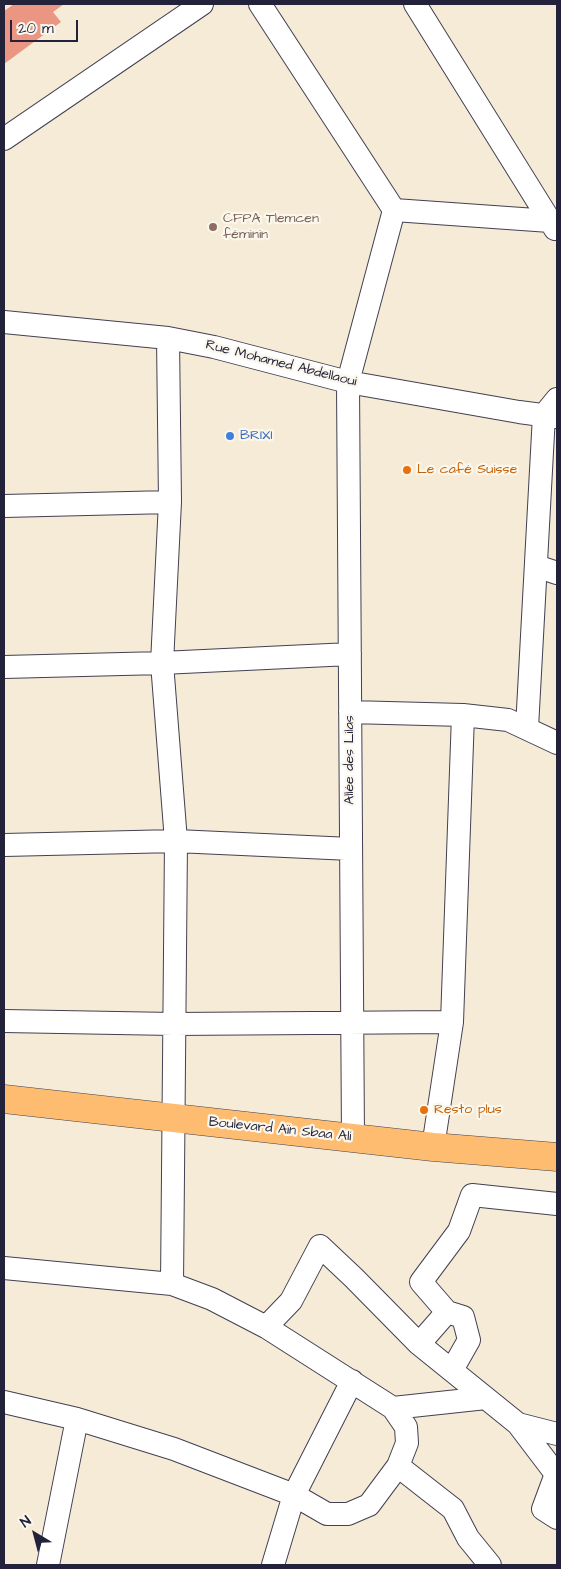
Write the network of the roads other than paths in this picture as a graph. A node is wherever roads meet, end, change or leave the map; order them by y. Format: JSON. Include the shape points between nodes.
{"nodes":[{"id":1,"x":202,"y":4,"type":"edge"},
{"id":2,"x":260,"y":4,"type":"edge"},
{"id":3,"x":414,"y":4,"type":"edge"},
{"id":4,"x":4,"y":139,"type":"edge"},
{"id":5,"x":394,"y":210,"type":"junction"},
{"id":6,"x":554,"y":227,"type":"edge"},
{"id":7,"x":4,"y":322,"type":"edge"},
{"id":8,"x":168,"y":338,"type":"junction"},
{"id":9,"x":348,"y":382,"type":"junction"},
{"id":10,"x":553,"y":410,"type":"edge"},
{"id":11,"x":170,"y":502,"type":"junction"},
{"id":12,"x":4,"y":506,"type":"edge"},
{"id":13,"x":536,"y":566,"type":"junction"},
{"id":14,"x":557,"y":573,"type":"edge"},
{"id":15,"x":350,"y":654,"type":"junction"},
{"id":16,"x":162,"y":663,"type":"junction"},
{"id":17,"x":4,"y":667,"type":"edge"},
{"id":18,"x":350,"y":712,"type":"junction"},
{"id":19,"x":463,"y":715,"type":"junction"},
{"id":20,"x":527,"y":728,"type":"junction"},
{"id":21,"x":557,"y":743,"type":"edge"},
{"id":22,"x":176,"y":841,"type":"junction"},
{"id":23,"x":4,"y":845,"type":"edge"},
{"id":24,"x":351,"y":849,"type":"junction"},
{"id":25,"x":4,"y":1020,"type":"edge"},
{"id":26,"x":352,"y":1022,"type":"junction"},
{"id":27,"x":452,"y":1022,"type":"junction"},
{"id":28,"x":173,"y":1024,"type":"junction"},
{"id":29,"x":4,"y":1099,"type":"edge"},
{"id":30,"x":174,"y":1119,"type":"junction"},
{"id":31,"x":354,"y":1138,"type":"junction"},
{"id":32,"x":433,"y":1147,"type":"junction"},
{"id":33,"x":557,"y":1157,"type":"edge"},
{"id":34,"x":557,"y":1204,"type":"edge"},
{"id":35,"x":4,"y":1268,"type":"edge"},
{"id":36,"x":172,"y":1284,"type":"junction"},
{"id":37,"x":447,"y":1312,"type":"junction"},
{"id":38,"x":266,"y":1327,"type":"junction"},
{"id":39,"x":419,"y":1344,"type":"junction"},
{"id":40,"x":452,"y":1370,"type":"junction"},
{"id":41,"x":352,"y":1381,"type":"junction"},
{"id":42,"x":486,"y":1398,"type":"junction"},
{"id":43,"x":4,"y":1402,"type":"edge"},
{"id":44,"x":393,"y":1408,"type":"junction"},
{"id":45,"x":77,"y":1419,"type":"junction"},
{"id":46,"x":518,"y":1424,"type":"junction"},
{"id":47,"x":557,"y":1434,"type":"edge"},
{"id":48,"x":398,"y":1466,"type":"junction"},
{"id":49,"x":294,"y":1495,"type":"junction"},
{"id":50,"x":557,"y":1518,"type":"edge"},
{"id":51,"x":48,"y":1565,"type":"edge"},
{"id":52,"x":273,"y":1565,"type":"edge"},
{"id":53,"x":490,"y":1565,"type":"edge"}],
"edges":[{"from":1,"to":4,"type":"street"},
{"from":2,"to":5,"type":"street"},
{"from":3,"to":6,"type":"street"},
{"from":5,"to":6,"type":"street"},
{"from":5,"to":9,"type":"street","name":"Allée des Lilas"},
{"from":7,"to":8,"type":"street","name":"Rue Mohamed Abdellaoui"},
{"from":8,"to":9,"type":"street","name":"Rue Mohamed Abdellaoui"},
{"from":8,"to":11,"type":"street"},
{"from":9,"to":10,"type":"street","name":"Rue Mohamed Abdellaoui","via":[[519,412]]},
{"from":9,"to":15,"type":"street","name":"Allée des Lilas"},
{"from":10,"to":13,"type":"street"},
{"from":11,"to":12,"type":"street"},
{"from":11,"to":16,"type":"street"},
{"from":13,"to":14,"type":"street"},
{"from":13,"to":20,"type":"street"},
{"from":15,"to":16,"type":"street"},
{"from":15,"to":18,"type":"street","name":"Allée des Lilas"},
{"from":16,"to":17,"type":"street"},
{"from":16,"to":22,"type":"street"},
{"from":18,"to":19,"type":"street"},
{"from":18,"to":24,"type":"street","name":"Allée des Lilas"},
{"from":19,"to":20,"type":"street","via":[[508,720]]},
{"from":19,"to":27,"type":"street"},
{"from":20,"to":21,"type":"street"},
{"from":22,"to":23,"type":"street"},
{"from":22,"to":24,"type":"street"},
{"from":22,"to":28,"type":"street"},
{"from":24,"to":26,"type":"street","name":"Allée des Lilas"},
{"from":25,"to":28,"type":"street"},
{"from":26,"to":27,"type":"street"},
{"from":26,"to":28,"type":"street"},
{"from":26,"to":31,"type":"street","name":"Allée des Lilas"},
{"from":27,"to":32,"type":"street"},
{"from":28,"to":30,"type":"street"},
{"from":29,"to":30,"type":"main road","name":"Boulevard Aïn Sbaa Ali"},
{"from":30,"to":31,"type":"main road","name":"Boulevard Aïn Sbaa Ali"},
{"from":30,"to":36,"type":"street"},
{"from":31,"to":32,"type":"main road","name":"Boulevard Aïn Sbaa Ali"},
{"from":32,"to":33,"type":"main road","name":"Boulevard Aïn Sbaa Ali"},
{"from":34,"to":37,"type":"street","via":[[472,1195],[459,1231],[421,1282]]},
{"from":35,"to":36,"type":"street"},
{"from":36,"to":38,"type":"street","via":[[212,1298]]},
{"from":37,"to":39,"type":"street"},
{"from":37,"to":40,"type":"street","via":[[463,1317],[469,1340]]},
{"from":38,"to":39,"type":"street","via":[[291,1301],[320,1246]]},
{"from":38,"to":41,"type":"street"},
{"from":39,"to":40,"type":"street"},
{"from":40,"to":42,"type":"street"},
{"from":41,"to":44,"type":"street"},
{"from":41,"to":49,"type":"street"},
{"from":42,"to":44,"type":"street"},
{"from":42,"to":46,"type":"street"},
{"from":43,"to":45,"type":"street"},
{"from":44,"to":48,"type":"street","via":[[406,1427],[407,1444]]},
{"from":45,"to":49,"type":"street","via":[[174,1449]]},
{"from":45,"to":51,"type":"street"},
{"from":46,"to":47,"type":"street"},
{"from":46,"to":50,"type":"street","via":[[556,1474],[543,1509]]},
{"from":48,"to":49,"type":"street","via":[[369,1505],[348,1514],[326,1514]]},
{"from":48,"to":53,"type":"street","via":[[453,1509],[468,1538]]},
{"from":49,"to":52,"type":"street"}]}
